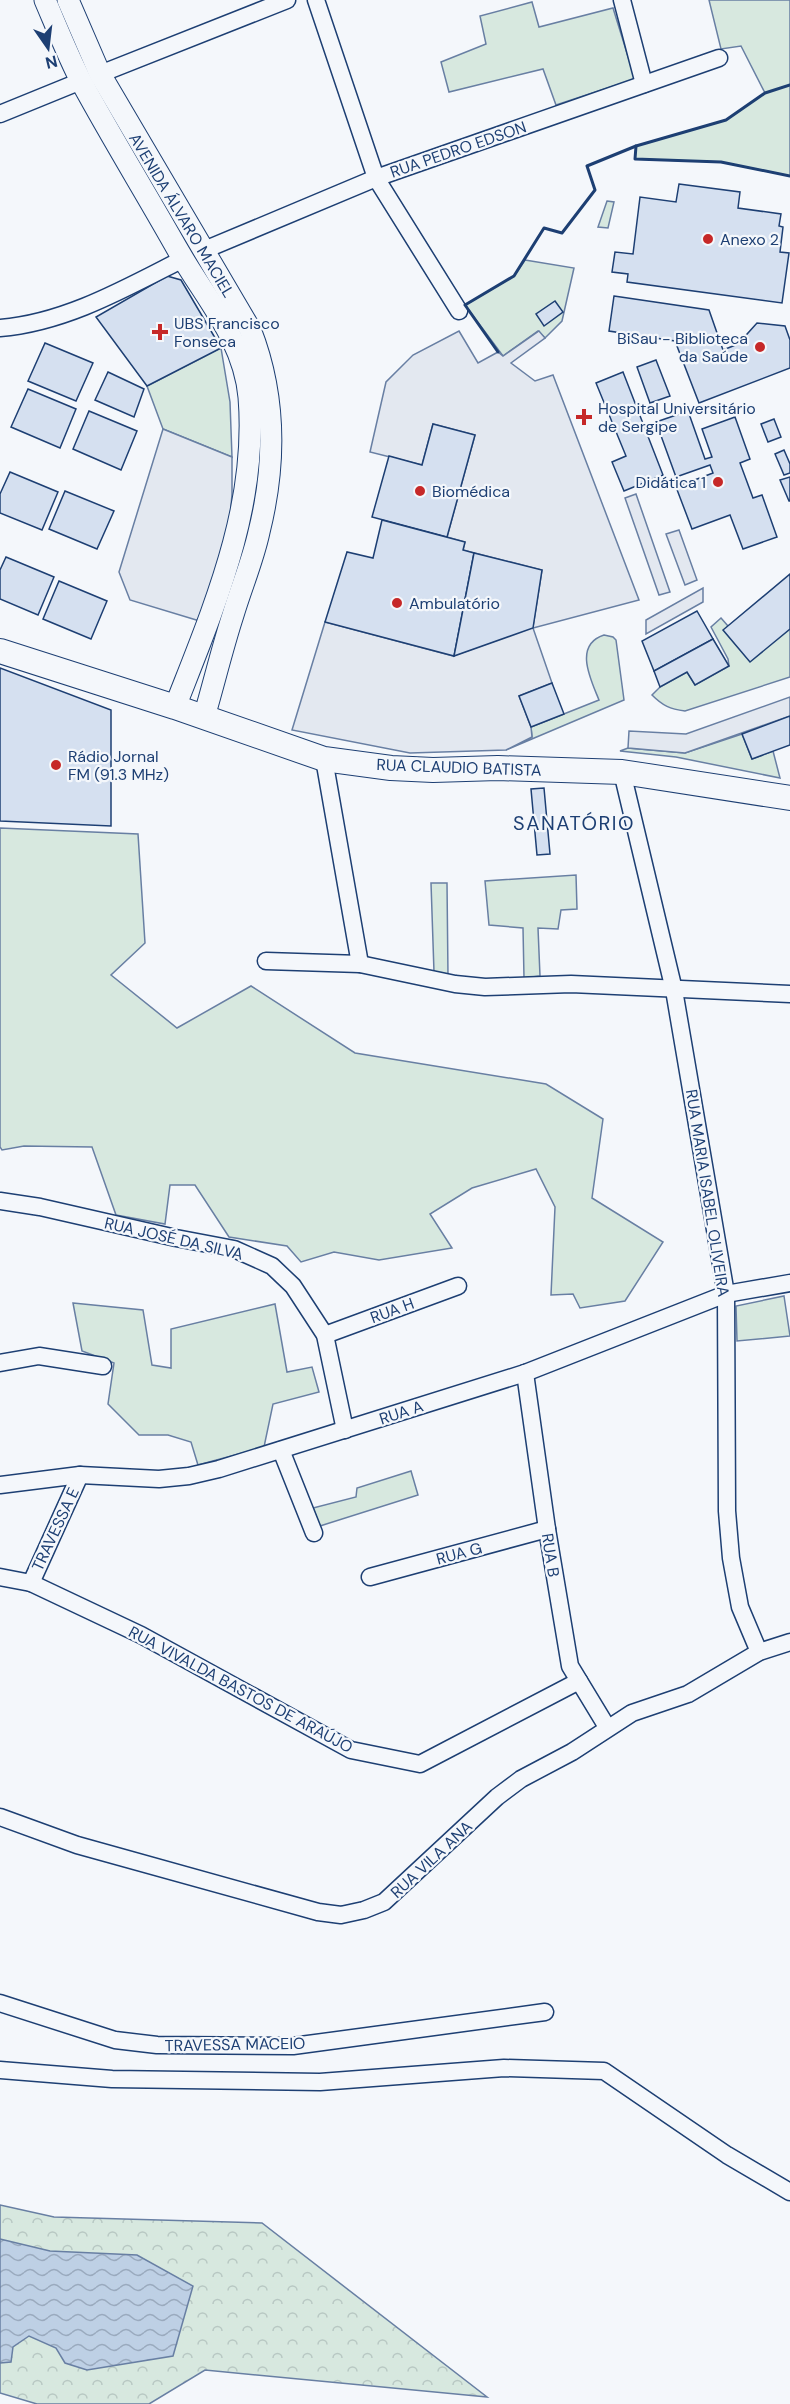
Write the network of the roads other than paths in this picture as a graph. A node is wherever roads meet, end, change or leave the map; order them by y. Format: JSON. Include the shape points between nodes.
{"nodes":[{"id":1,"x":45,"y":0,"type":"edge"},
{"id":2,"x":68,"y":0,"type":"edge"},
{"id":3,"x":287,"y":0,"type":"edge"},
{"id":4,"x":316,"y":0,"type":"edge"},
{"id":5,"x":622,"y":0,"type":"edge"},
{"id":6,"x":78,"y":22,"type":"junction"},
{"id":7,"x":57,"y":29,"type":"junction"},
{"id":8,"x":719,"y":58,"type":"dead end"},
{"id":9,"x":91,"y":77,"type":"junction"},
{"id":10,"x":644,"y":84,"type":"junction"},
{"id":11,"x":0,"y":114,"type":"edge"},
{"id":12,"x":376,"y":178,"type":"junction"},
{"id":13,"x":193,"y":255,"type":"junction"},
{"id":14,"x":218,"y":293,"type":"junction"},
{"id":15,"x":459,"y":311,"type":"dead end"},
{"id":16,"x":0,"y":328,"type":"edge"},
{"id":17,"x":0,"y":651,"type":"edge"},
{"id":18,"x":175,"y":707,"type":"junction"},
{"id":19,"x":204,"y":717,"type":"junction"},
{"id":20,"x":324,"y":759,"type":"junction"},
{"id":21,"x":622,"y":772,"type":"junction"},
{"id":22,"x":790,"y":798,"type":"edge"},
{"id":23,"x":266,"y":961,"type":"dead end"},
{"id":24,"x":360,"y":964,"type":"junction"},
{"id":25,"x":674,"y":990,"type":"junction"},
{"id":26,"x":790,"y":994,"type":"edge"},
{"id":27,"x":0,"y":1201,"type":"edge"},
{"id":28,"x":790,"y":1283,"type":"edge"},
{"id":29,"x":458,"y":1286,"type":"dead end"},
{"id":30,"x":726,"y":1294,"type":"junction"},
{"id":31,"x":326,"y":1335,"type":"junction"},
{"id":32,"x":0,"y":1363,"type":"edge"},
{"id":33,"x":103,"y":1366,"type":"dead end"},
{"id":34,"x":525,"y":1373,"type":"junction"},
{"id":35,"x":345,"y":1430,"type":"junction"},
{"id":36,"x":281,"y":1450,"type":"junction"},
{"id":37,"x":80,"y":1475,"type":"junction"},
{"id":38,"x":0,"y":1485,"type":"edge"},
{"id":39,"x":547,"y":1529,"type":"junction"},
{"id":40,"x":314,"y":1533,"type":"dead end"},
{"id":41,"x":0,"y":1577,"type":"edge"},
{"id":42,"x":370,"y":1577,"type":"dead end"},
{"id":43,"x":31,"y":1583,"type":"junction"},
{"id":44,"x":790,"y":1642,"type":"edge"},
{"id":45,"x":759,"y":1652,"type":"junction"},
{"id":46,"x":579,"y":1681,"type":"junction"},
{"id":47,"x":607,"y":1727,"type":"junction"},
{"id":48,"x":0,"y":1817,"type":"edge"},
{"id":49,"x":0,"y":2004,"type":"edge"},
{"id":50,"x":545,"y":2012,"type":"dead end"},
{"id":51,"x":0,"y":2070,"type":"edge"},
{"id":52,"x":790,"y":2192,"type":"edge"}],
"edges":[{"from":1,"to":7,"type":"street","name":"AVENIDA ÁLVARO MACIEL"},
{"from":2,"to":6,"type":"street","name":"AVENIDA ÁLVARO MACIEL"},
{"from":3,"to":9,"type":"street"},
{"from":4,"to":12,"type":"street"},
{"from":5,"to":10,"type":"street"},
{"from":6,"to":7,"type":"street"},
{"from":6,"to":9,"type":"street","name":"AVENIDA ÁLVARO MACIEL"},
{"from":7,"to":9,"type":"street","name":"AVENIDA ÁLVARO MACIEL"},
{"from":8,"to":10,"type":"street","name":"RUA PEDRO EDSON"},
{"from":9,"to":11,"type":"street"},
{"from":9,"to":13,"type":"street","name":"AVENIDA ÁLVARO MACIEL"},
{"from":10,"to":12,"type":"street","name":"RUA PEDRO EDSON"},
{"from":12,"to":13,"type":"street","name":"RUA PEDRO EDSON"},
{"from":12,"to":15,"type":"street"},
{"from":13,"to":14,"type":"street","name":"AVENIDA ÁLVARO MACIEL"},
{"from":13,"to":16,"type":"street","name":"RUA PEDRO EDSON","via":[[47,320]]},
{"from":14,"to":18,"type":"street","name":"AVENIDA ÁLVARO MACIEL","via":[[249,396],[246,484],[229,563]]},
{"from":14,"to":19,"type":"street","name":"AVENIDA ÁLVARO MACIEL","via":[[250,329],[261,359],[269,406],[270,475],[259,534]]},
{"from":17,"to":18,"type":"main road","name":"RUA CLAUDIO BATISTA"},
{"from":18,"to":19,"type":"main road","name":"RUA CLAUDIO BATISTA"},
{"from":19,"to":20,"type":"main road","name":"RUA CLAUDIO BATISTA"},
{"from":20,"to":21,"type":"main road","name":"RUA CLAUDIO BATISTA","via":[[434,770]]},
{"from":20,"to":24,"type":"street"},
{"from":21,"to":22,"type":"main road","name":"RUA CLAUDIO BATISTA"},
{"from":21,"to":25,"type":"street","name":"RUA MARIA ISABEL OLIVEIRA"},
{"from":23,"to":24,"type":"street"},
{"from":24,"to":25,"type":"street","via":[[469,986],[570,984]]},
{"from":25,"to":26,"type":"street"},
{"from":25,"to":30,"type":"street","name":"RUA MARIA ISABEL OLIVEIRA"},
{"from":27,"to":31,"type":"street","name":"RUA JOSÉ DA SILVA","via":[[253,1257],[285,1278]]},
{"from":28,"to":30,"type":"street","name":"RUA A"},
{"from":29,"to":31,"type":"street","name":"RUA H"},
{"from":30,"to":34,"type":"street","name":"RUA A"},
{"from":30,"to":45,"type":"street","name":"RUA MARIA ISABEL OLIVEIRA","via":[[727,1511],[731,1558],[740,1607]]},
{"from":31,"to":35,"type":"street","name":"RUA JOSÉ DA SILVA"},
{"from":32,"to":33,"type":"street","via":[[39,1356]]},
{"from":34,"to":35,"type":"street","name":"RUA A"},
{"from":34,"to":39,"type":"street","name":"RUA B"},
{"from":35,"to":36,"type":"street","name":"RUA A"},
{"from":36,"to":37,"type":"street","name":"RUA A","via":[[189,1476],[159,1479]]},
{"from":36,"to":40,"type":"street"},
{"from":37,"to":38,"type":"street","name":"RUA A"},
{"from":37,"to":43,"type":"street","name":"TRAVESSA E"},
{"from":39,"to":42,"type":"street","name":"RUA G"},
{"from":39,"to":46,"type":"street","name":"RUA B","via":[[570,1666]]},
{"from":41,"to":43,"type":"street","name":"RUA VIVALDA BASTOS DE ARAÚJO"},
{"from":43,"to":46,"type":"street","name":"RUA VIVALDA BASTOS DE ARAÚJO","via":[[205,1668],[351,1750],[420,1764]]},
{"from":44,"to":45,"type":"street","name":"RUA VILA ANA"},
{"from":45,"to":47,"type":"street","name":"RUA VILA ANA","via":[[688,1694],[632,1713]]},
{"from":46,"to":47,"type":"street","name":"RUA B"},
{"from":47,"to":48,"type":"street","name":"RUA VILA ANA","via":[[497,1797],[391,1897],[341,1916],[77,1845]]},
{"from":49,"to":50,"type":"street","name":"TRAVESSA MACEIO","via":[[115,2040],[157,2045],[293,2046]]},
{"from":51,"to":52,"type":"street","via":[[112,2079],[320,2082],[504,2068],[604,2071],[727,2156]]}]}
